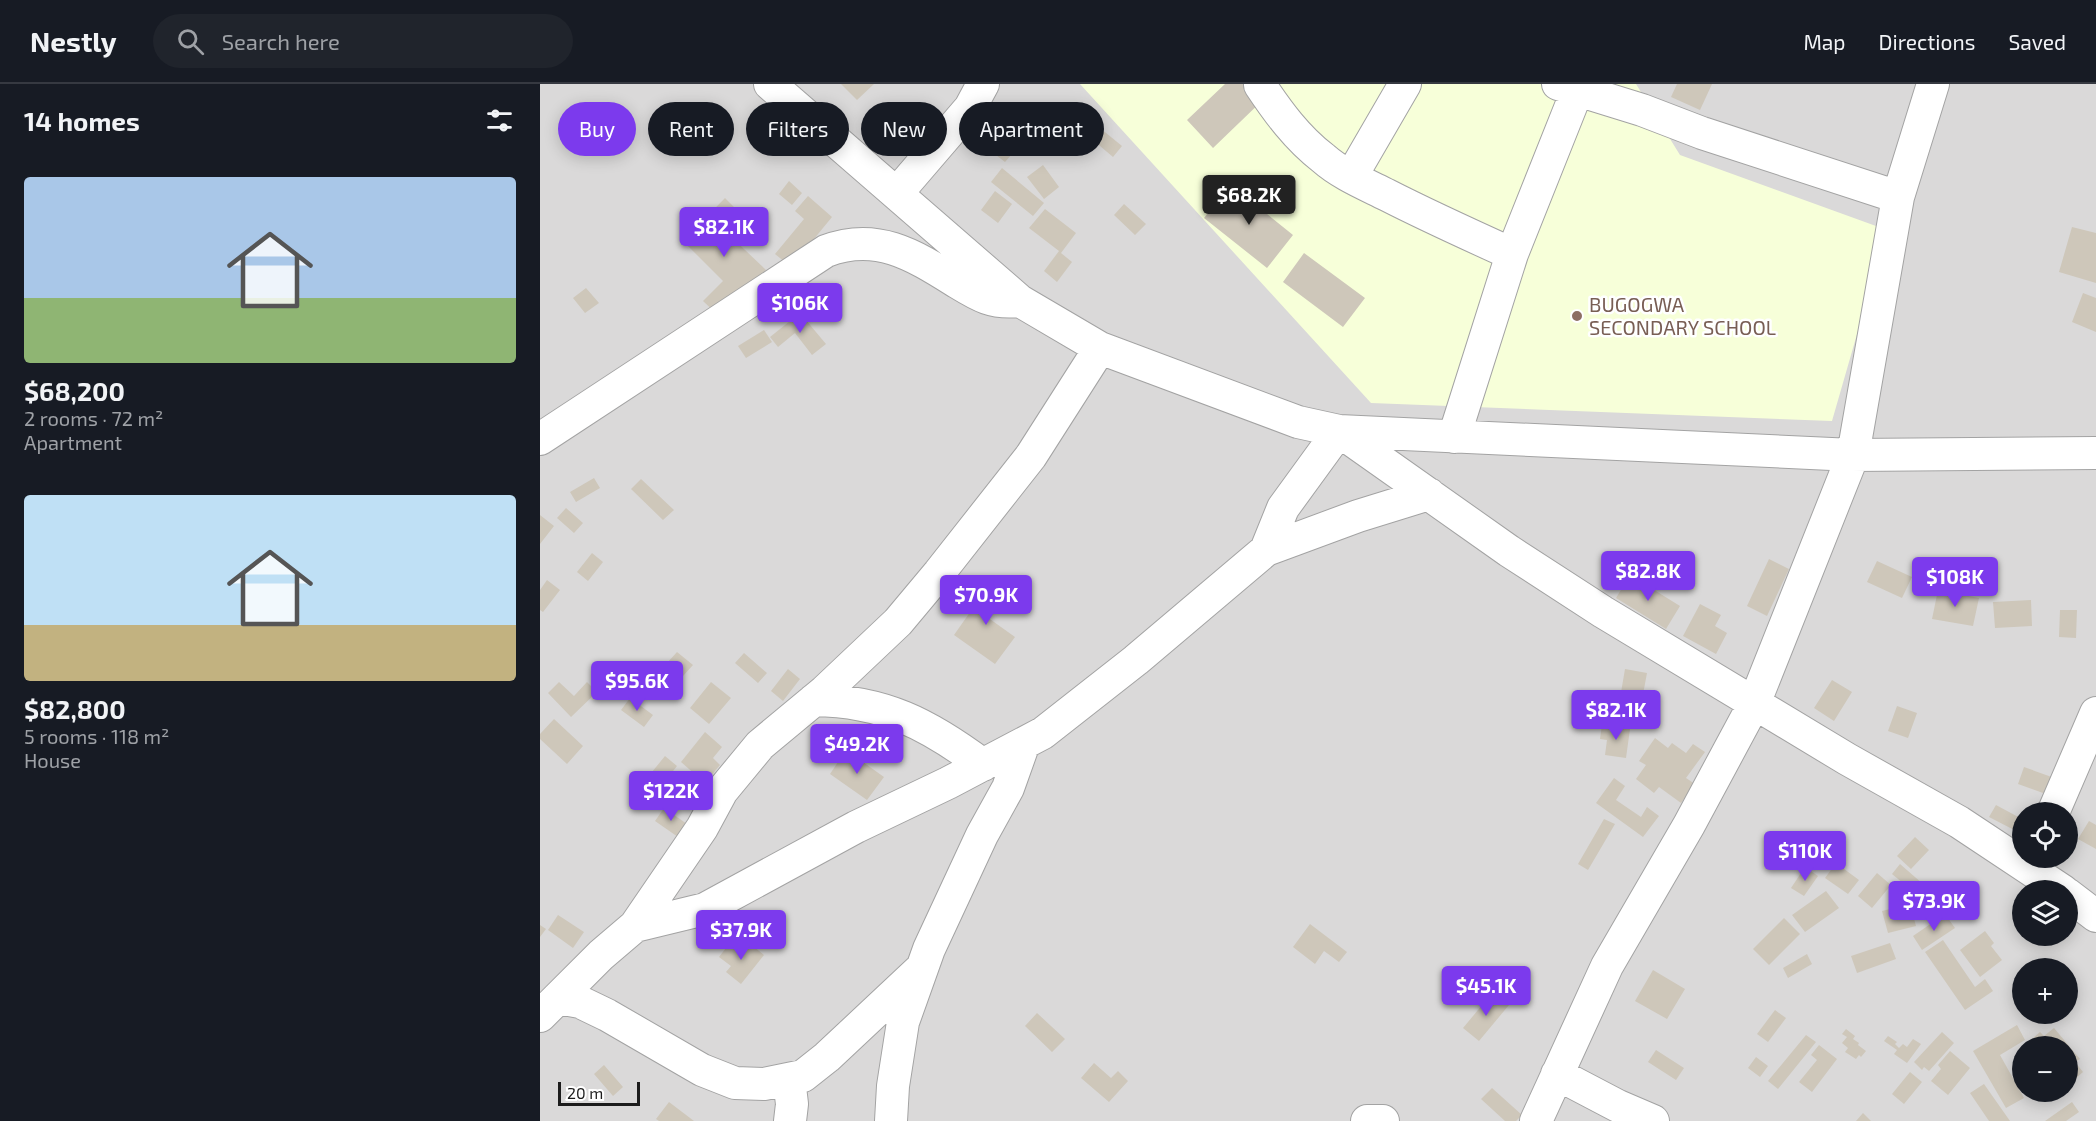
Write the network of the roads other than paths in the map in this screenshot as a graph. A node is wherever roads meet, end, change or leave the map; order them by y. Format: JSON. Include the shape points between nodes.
{"nodes":[{"id":1,"x":770,"y":84,"type":"edge"},
{"id":2,"x":983,"y":84,"type":"edge"},
{"id":3,"x":1404,"y":84,"type":"edge"},
{"id":4,"x":1933,"y":84,"type":"edge"},
{"id":5,"x":1260,"y":85,"type":"edge"},
{"id":6,"x":1567,"y":87,"type":"edge"},
{"id":7,"x":1351,"y":177,"type":"junction"},
{"id":8,"x":897,"y":193,"type":"junction"},
{"id":9,"x":1898,"y":198,"type":"junction"},
{"id":10,"x":1512,"y":254,"type":"junction"},
{"id":11,"x":1020,"y":301,"type":"junction"},
{"id":12,"x":1100,"y":348,"type":"junction"},
{"id":13,"x":1339,"y":431,"type":"junction"},
{"id":14,"x":1454,"y":437,"type":"junction"},
{"id":15,"x":540,"y":439,"type":"edge"},
{"id":16,"x":2096,"y":453,"type":"edge"},
{"id":17,"x":1853,"y":455,"type":"junction"},
{"id":18,"x":1428,"y":494,"type":"junction"},
{"id":19,"x":1266,"y":550,"type":"junction"},
{"id":20,"x":814,"y":700,"type":"junction"},
{"id":21,"x":1754,"y":704,"type":"junction"},
{"id":22,"x":2096,"y":713,"type":"edge"},
{"id":23,"x":1024,"y":743,"type":"junction"},
{"id":24,"x":982,"y":765,"type":"junction"},
{"id":25,"x":2058,"y":802,"type":"edge"},
{"id":26,"x":2012,"y":852,"type":"edge"},
{"id":27,"x":2037,"y":868,"type":"edge"},
{"id":28,"x":2050,"y":880,"type":"edge"},
{"id":29,"x":2078,"y":902,"type":"edge"},
{"id":30,"x":2096,"y":916,"type":"edge"},
{"id":31,"x":635,"y":926,"type":"junction"},
{"id":32,"x":922,"y":968,"type":"junction"},
{"id":33,"x":549,"y":1007,"type":"edge"},
{"id":34,"x":1557,"y":1074,"type":"junction"},
{"id":35,"x":789,"y":1078,"type":"junction"},
{"id":36,"x":790,"y":1121,"type":"edge"},
{"id":37,"x":891,"y":1121,"type":"edge"},
{"id":38,"x":1367,"y":1121,"type":"edge"},
{"id":39,"x":1383,"y":1121,"type":"edge"},
{"id":40,"x":1536,"y":1121,"type":"edge"},
{"id":41,"x":1653,"y":1121,"type":"edge"}],
"edges":[{"from":1,"to":8,"type":"street"},
{"from":2,"to":8,"type":"street","via":[[970,108]]},
{"from":3,"to":7,"type":"street"},
{"from":4,"to":9,"type":"street"},
{"from":5,"to":7,"type":"street","via":[[1302,139]]},
{"from":6,"to":9,"type":"street"},
{"from":6,"to":10,"type":"street"},
{"from":7,"to":10,"type":"street"},
{"from":8,"to":11,"type":"street"},
{"from":9,"to":17,"type":"street"},
{"from":10,"to":14,"type":"street"},
{"from":11,"to":12,"type":"street"},
{"from":11,"to":15,"type":"street","via":[[989,300],[894,248],[869,243],[843,245],[826,251]]},
{"from":12,"to":13,"type":"street","via":[[1298,422]]},
{"from":12,"to":20,"type":"street","via":[[1031,456],[939,573],[898,622]]},
{"from":13,"to":14,"type":"street"},
{"from":13,"to":18,"type":"street"},
{"from":13,"to":19,"type":"street","via":[[1283,508]]},
{"from":14,"to":17,"type":"street"},
{"from":16,"to":17,"type":"street"},
{"from":17,"to":21,"type":"street"},
{"from":18,"to":19,"type":"street"},
{"from":18,"to":21,"type":"street","via":[[1603,612]]},
{"from":19,"to":23,"type":"street","via":[[1136,660],[1043,733]]},
{"from":20,"to":24,"type":"street","via":[[870,705],[903,715],[938,733]]},
{"from":20,"to":31,"type":"street","via":[[760,745],[722,791],[702,828]]},
{"from":21,"to":26,"type":"street"},
{"from":21,"to":34,"type":"street","via":[[1607,966]]},
{"from":22,"to":25,"type":"street"},
{"from":23,"to":24,"type":"street"},
{"from":23,"to":32,"type":"street","via":[[1008,788],[982,835]]},
{"from":24,"to":31,"type":"street","via":[[856,827],[705,909]]},
{"from":27,"to":28,"type":"street"},
{"from":29,"to":30,"type":"street"},
{"from":31,"to":33,"type":"street"},
{"from":32,"to":35,"type":"street","via":[[827,1057],[803,1076]]},
{"from":32,"to":37,"type":"street","via":[[903,1022]]},
{"from":33,"to":35,"type":"street","via":[[580,1002],[702,1070],[735,1083],[764,1084]]},
{"from":34,"to":40,"type":"street"},
{"from":34,"to":41,"type":"street"},
{"from":35,"to":36,"type":"street"},
{"from":38,"to":39,"type":"street"}]}
